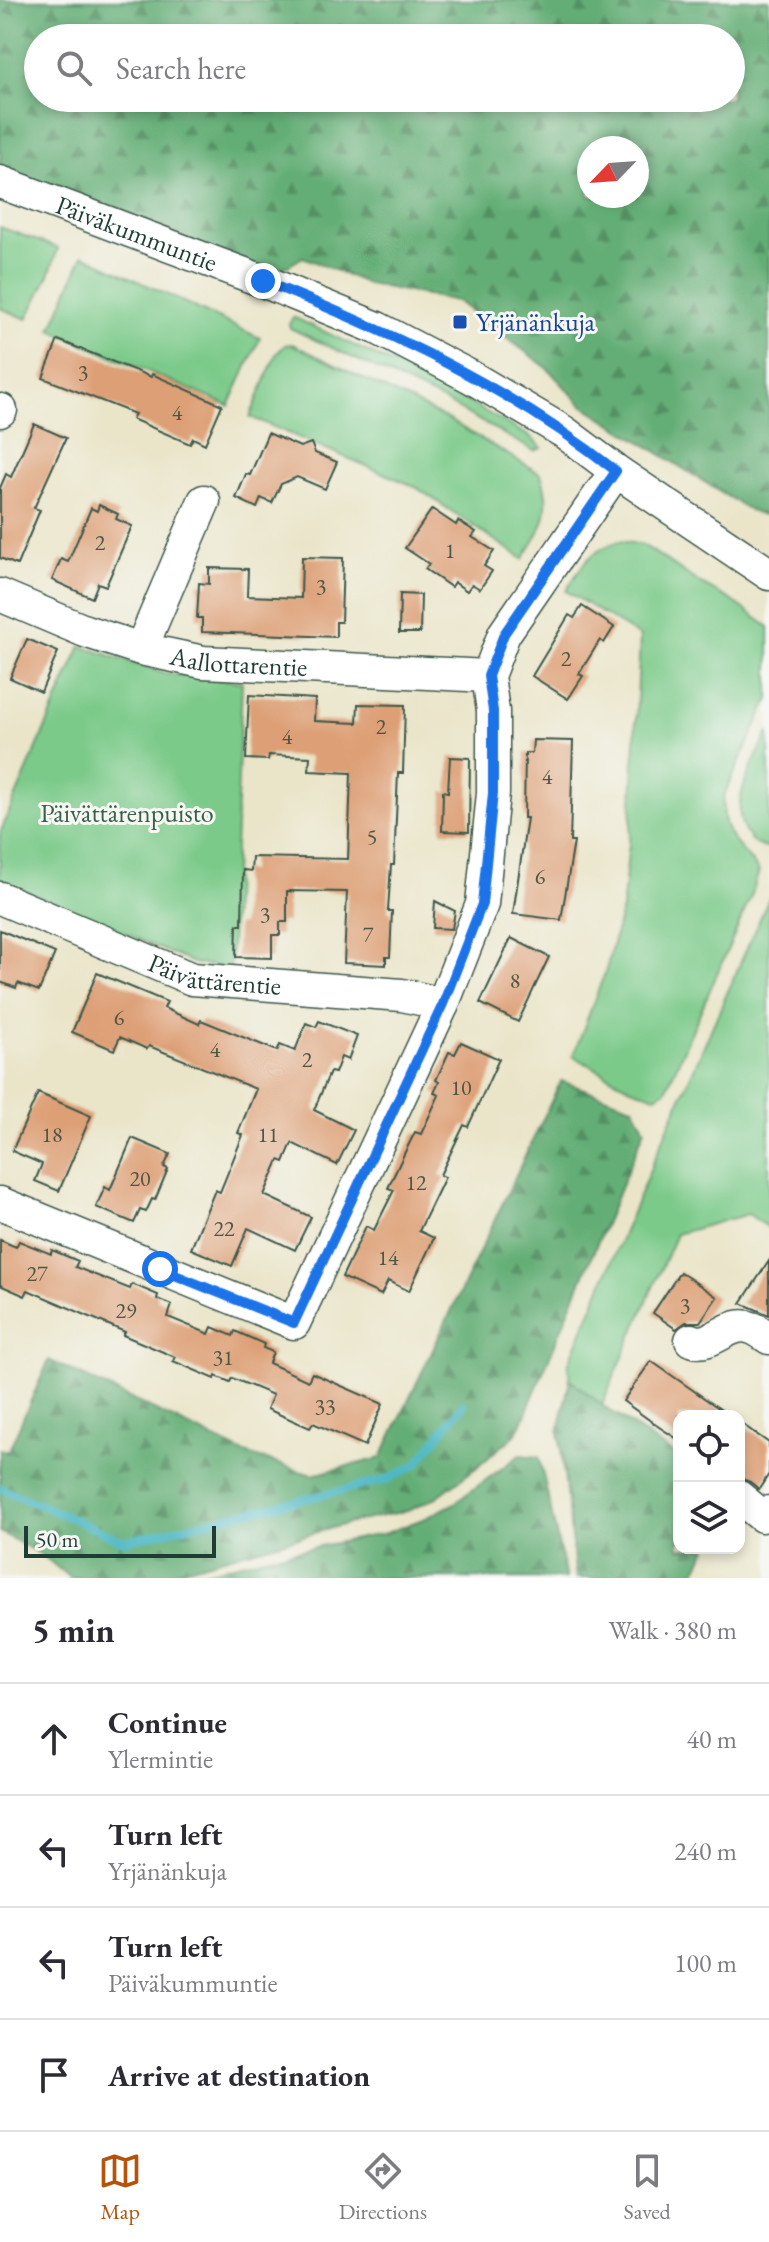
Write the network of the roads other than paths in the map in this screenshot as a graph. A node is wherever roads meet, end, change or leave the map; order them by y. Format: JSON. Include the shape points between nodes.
{"nodes":[{"id":1,"x":0,"y":182,"type":"edge"},
{"id":2,"x":616,"y":471,"type":"junction"},
{"id":3,"x":204,"y":501,"type":"dead end"},
{"id":4,"x":769,"y":574,"type":"edge"},
{"id":5,"x":0,"y":595,"type":"edge"},
{"id":6,"x":141,"y":649,"type":"junction"},
{"id":7,"x":488,"y":676,"type":"junction"},
{"id":8,"x":0,"y":898,"type":"edge"},
{"id":9,"x":443,"y":1004,"type":"junction"},
{"id":10,"x":0,"y":1203,"type":"edge"},
{"id":11,"x":769,"y":1338,"type":"edge"},
{"id":12,"x":691,"y":1340,"type":"dead end"}],
"edges":[{"from":1,"to":2,"type":"street","name":"Päiväkummuntie","via":[[377,328],[485,385]]},
{"from":2,"to":4,"type":"street","name":"Päiväkummuntie"},
{"from":2,"to":7,"type":"street","via":[[504,634]]},
{"from":3,"to":6,"type":"street"},
{"from":5,"to":6,"type":"street","name":"Aallottarentie"},
{"from":6,"to":7,"type":"street","name":"Aallottarentie","via":[[203,662]]},
{"from":7,"to":9,"type":"street","via":[[493,793],[482,904]]},
{"from":8,"to":9,"type":"street","name":"Päivättärentie","via":[[192,979],[402,995]]},
{"from":9,"to":10,"type":"street","via":[[294,1323]]},
{"from":11,"to":12,"type":"street","via":[[750,1327],[735,1326],[708,1341]]}]}
